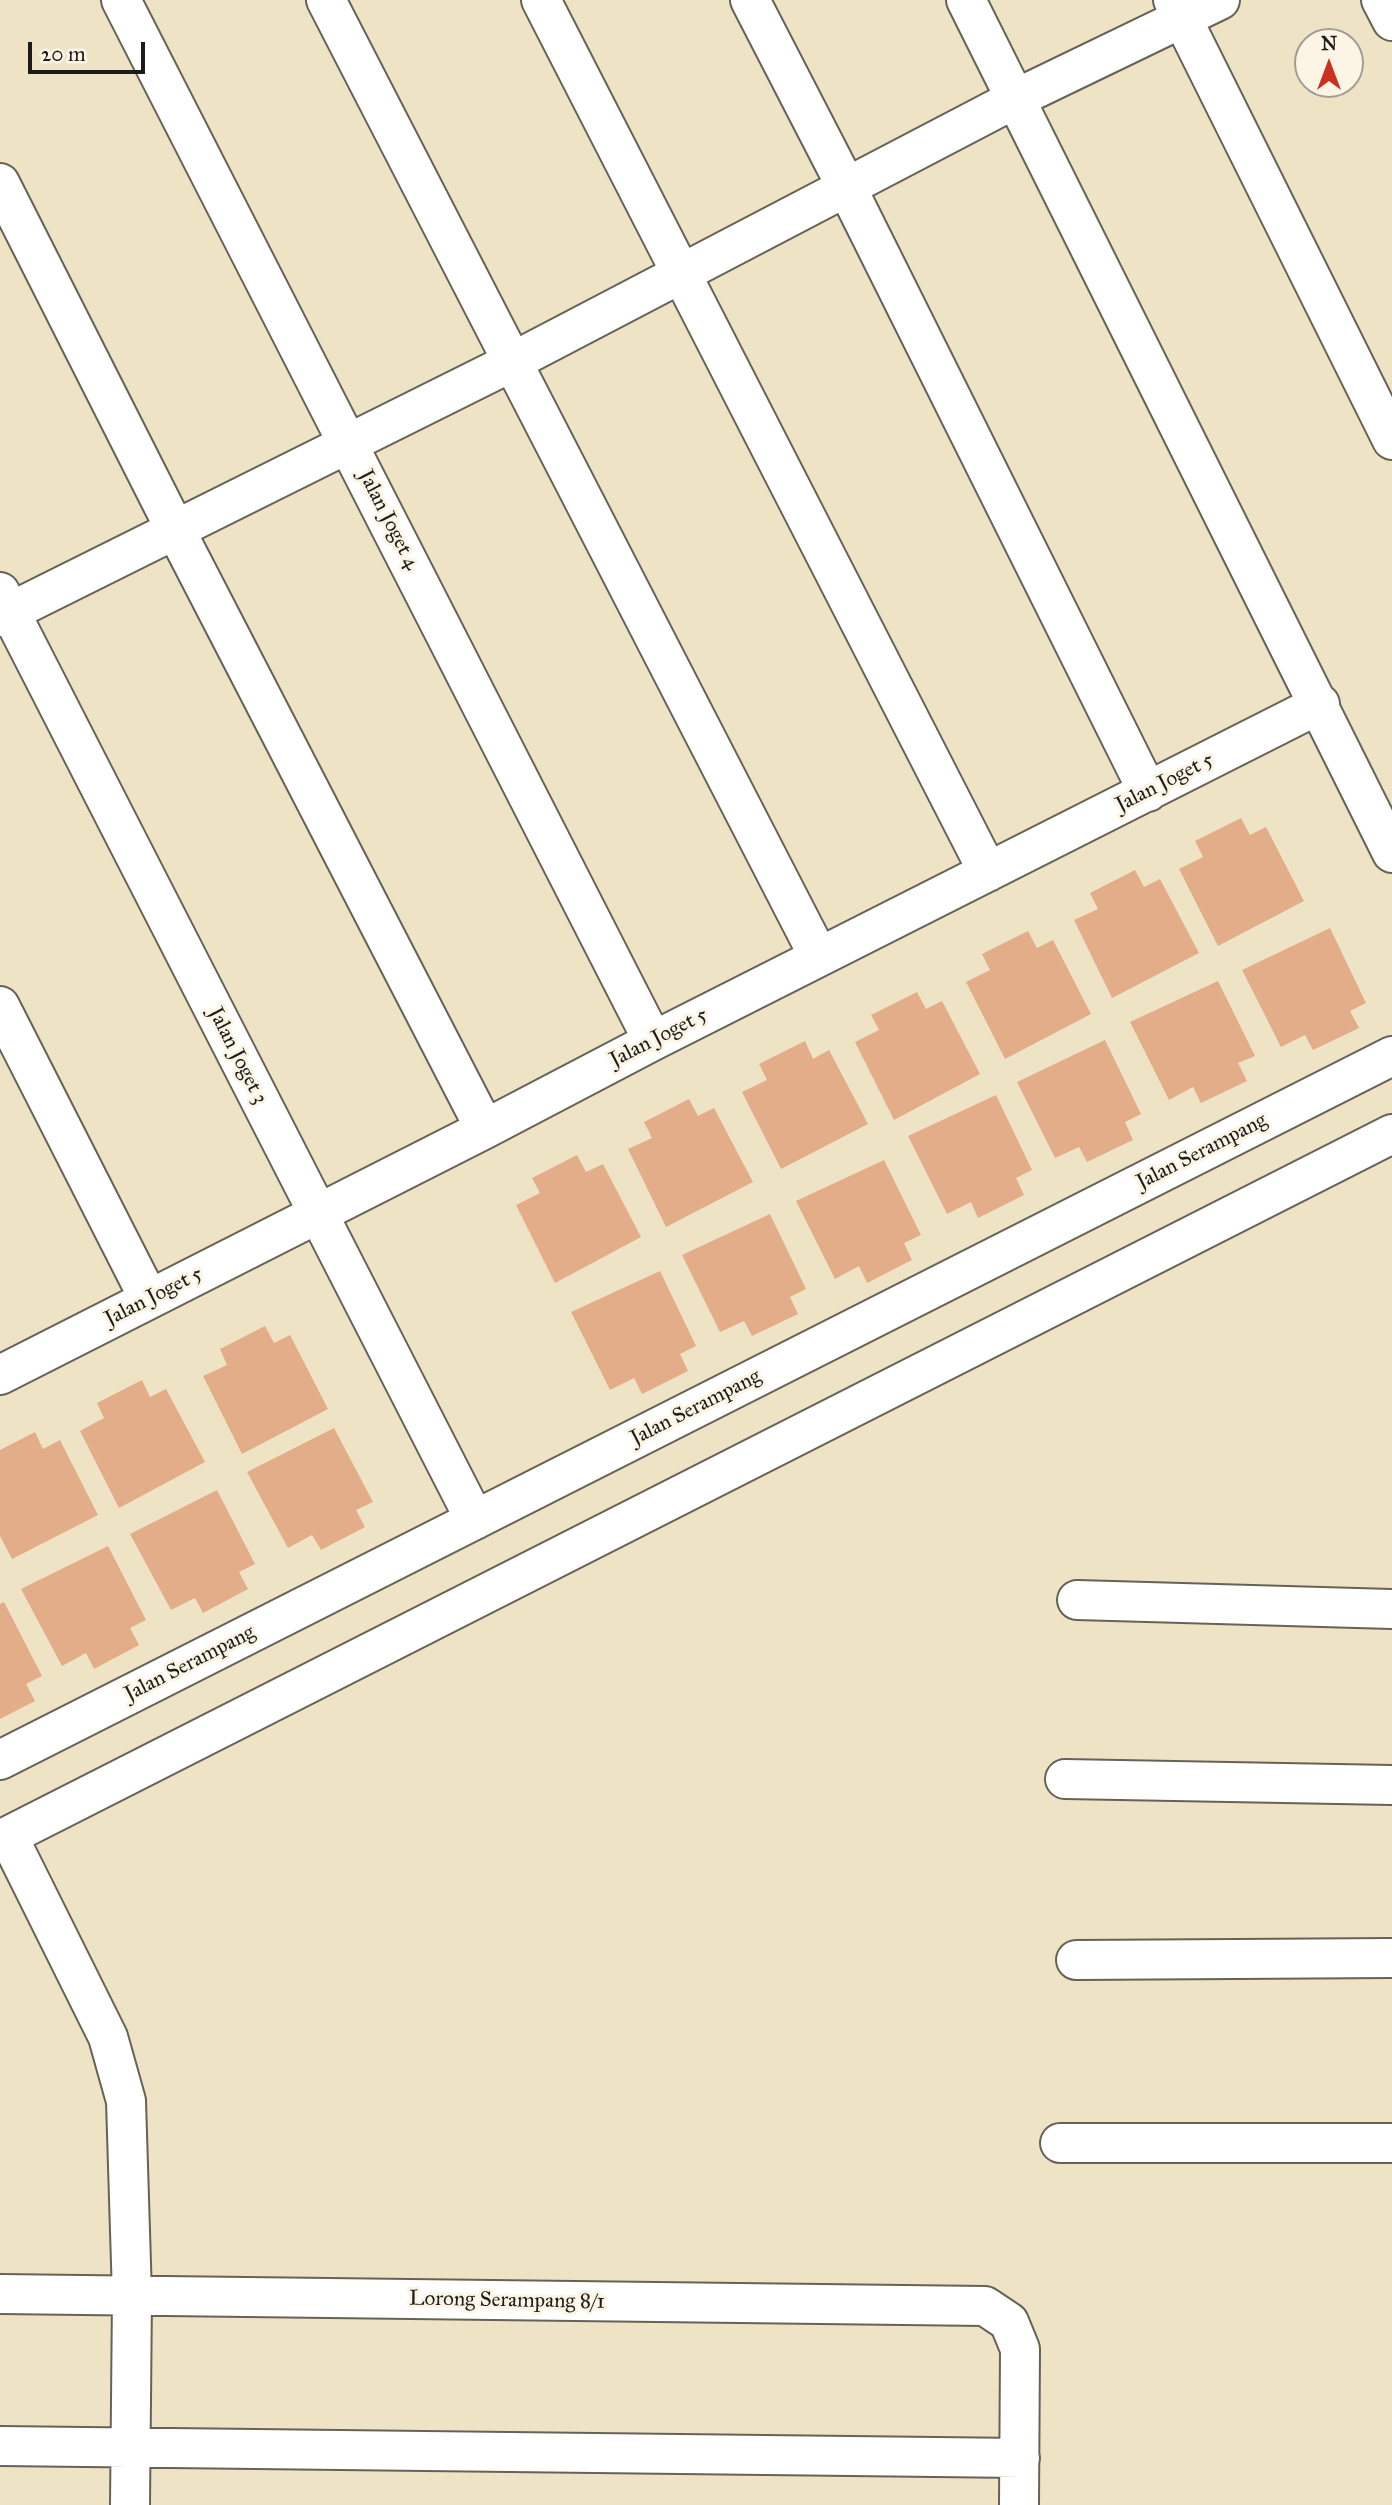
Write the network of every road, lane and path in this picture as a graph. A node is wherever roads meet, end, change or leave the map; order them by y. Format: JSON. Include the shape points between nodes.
{"nodes":[{"id":1,"x":121,"y":0,"type":"edge"},
{"id":2,"x":326,"y":0,"type":"edge"},
{"id":3,"x":541,"y":0,"type":"edge"},
{"id":4,"x":750,"y":0,"type":"edge"},
{"id":5,"x":966,"y":0,"type":"edge"},
{"id":6,"x":1220,"y":0,"type":"edge"},
{"id":7,"x":1381,"y":0,"type":"edge"},
{"id":8,"x":1178,"y":9,"type":"edge"},
{"id":9,"x":1392,"y":21,"type":"edge"},
{"id":10,"x":1017,"y":98,"type":"junction"},
{"id":11,"x":0,"y":183,"type":"edge"},
{"id":12,"x":847,"y":188,"type":"junction"},
{"id":13,"x":681,"y":272,"type":"junction"},
{"id":14,"x":512,"y":362,"type":"junction"},
{"id":15,"x":1392,"y":440,"type":"edge"},
{"id":16,"x":349,"y":444,"type":"junction"},
{"id":17,"x":175,"y":529,"type":"junction"},
{"id":18,"x":3,"y":607,"type":"edge"},
{"id":19,"x":1320,"y":704,"type":"junction"},
{"id":20,"x":1148,"y":792,"type":"junction"},
{"id":21,"x":1392,"y":853,"type":"edge"},
{"id":22,"x":988,"y":872,"type":"junction"},
{"id":23,"x":819,"y":957,"type":"junction"},
{"id":24,"x":0,"y":1006,"type":"edge"},
{"id":25,"x":653,"y":1041,"type":"junction"},
{"id":26,"x":1392,"y":1056,"type":"edge"},
{"id":27,"x":485,"y":1129,"type":"junction"},
{"id":28,"x":1392,"y":1134,"type":"edge"},
{"id":29,"x":318,"y":1213,"type":"junction"},
{"id":30,"x":149,"y":1300,"type":"junction"},
{"id":31,"x":0,"y":1375,"type":"edge"},
{"id":32,"x":475,"y":1520,"type":"junction"},
{"id":33,"x":1077,"y":1600,"type":"dead end"},
{"id":34,"x":1392,"y":1609,"type":"edge"},
{"id":35,"x":0,"y":1760,"type":"edge"},
{"id":36,"x":1065,"y":1779,"type":"dead end"},
{"id":37,"x":1392,"y":1785,"type":"edge"},
{"id":38,"x":4,"y":1838,"type":"edge"},
{"id":39,"x":1392,"y":1958,"type":"edge"},
{"id":40,"x":1076,"y":1960,"type":"dead end"},
{"id":41,"x":1392,"y":2143,"type":"edge"},
{"id":42,"x":1060,"y":2144,"type":"dead end"},
{"id":43,"x":0,"y":2294,"type":"edge"},
{"id":44,"x":132,"y":2296,"type":"junction"},
{"id":45,"x":0,"y":2446,"type":"edge"},
{"id":46,"x":130,"y":2446,"type":"junction"},
{"id":47,"x":1020,"y":2458,"type":"junction"},
{"id":48,"x":130,"y":2505,"type":"edge"},
{"id":49,"x":1019,"y":2505,"type":"edge"}],
"edges":[{"from":1,"to":16,"type":"street","name":"Jalan Joget 4"},
{"from":2,"to":14,"type":"street"},
{"from":3,"to":13,"type":"street"},
{"from":4,"to":12,"type":"street"},
{"from":5,"to":10,"type":"street"},
{"from":6,"to":8,"type":"street"},
{"from":7,"to":9,"type":"street"},
{"from":8,"to":10,"type":"street"},
{"from":8,"to":15,"type":"street"},
{"from":10,"to":12,"type":"street"},
{"from":10,"to":19,"type":"street"},
{"from":11,"to":17,"type":"street"},
{"from":12,"to":13,"type":"street"},
{"from":12,"to":20,"type":"street"},
{"from":13,"to":14,"type":"street"},
{"from":13,"to":22,"type":"street"},
{"from":14,"to":16,"type":"street"},
{"from":14,"to":23,"type":"street"},
{"from":16,"to":17,"type":"street"},
{"from":16,"to":25,"type":"street","name":"Jalan Joget 4"},
{"from":17,"to":18,"type":"street"},
{"from":17,"to":27,"type":"street"},
{"from":18,"to":29,"type":"street","name":"Jalan Joget 3"},
{"from":19,"to":20,"type":"street","name":"Jalan Joget 5"},
{"from":19,"to":21,"type":"street"},
{"from":20,"to":22,"type":"street","name":"Jalan Joget 5"},
{"from":22,"to":23,"type":"street","name":"Jalan Joget 5"},
{"from":23,"to":25,"type":"street","name":"Jalan Joget 5"},
{"from":24,"to":30,"type":"street"},
{"from":25,"to":27,"type":"street","name":"Jalan Joget 5"},
{"from":26,"to":32,"type":"street","name":"Jalan Serampang"},
{"from":27,"to":29,"type":"street","name":"Jalan Joget 5"},
{"from":28,"to":38,"type":"street"},
{"from":29,"to":30,"type":"street","name":"Jalan Joget 5"},
{"from":29,"to":32,"type":"street","name":"Jalan Joget 3"},
{"from":30,"to":31,"type":"street","name":"Jalan Joget 5"},
{"from":32,"to":35,"type":"street","name":"Jalan Serampang"},
{"from":33,"to":34,"type":"street"},
{"from":36,"to":37,"type":"street"},
{"from":38,"to":44,"type":"street","via":[[108,2037],[118,2068],[126,2101]]},
{"from":39,"to":40,"type":"street"},
{"from":41,"to":42,"type":"street"},
{"from":43,"to":44,"type":"street","name":"Lorong Serampang 8/1"},
{"from":44,"to":46,"type":"street"},
{"from":44,"to":47,"type":"street","name":"Lorong Serampang 8/1","via":[[985,2306],[1009,2322],[1020,2349]]},
{"from":45,"to":46,"type":"street"},
{"from":46,"to":47,"type":"street"},
{"from":46,"to":48,"type":"street"},
{"from":47,"to":49,"type":"street"}]}
